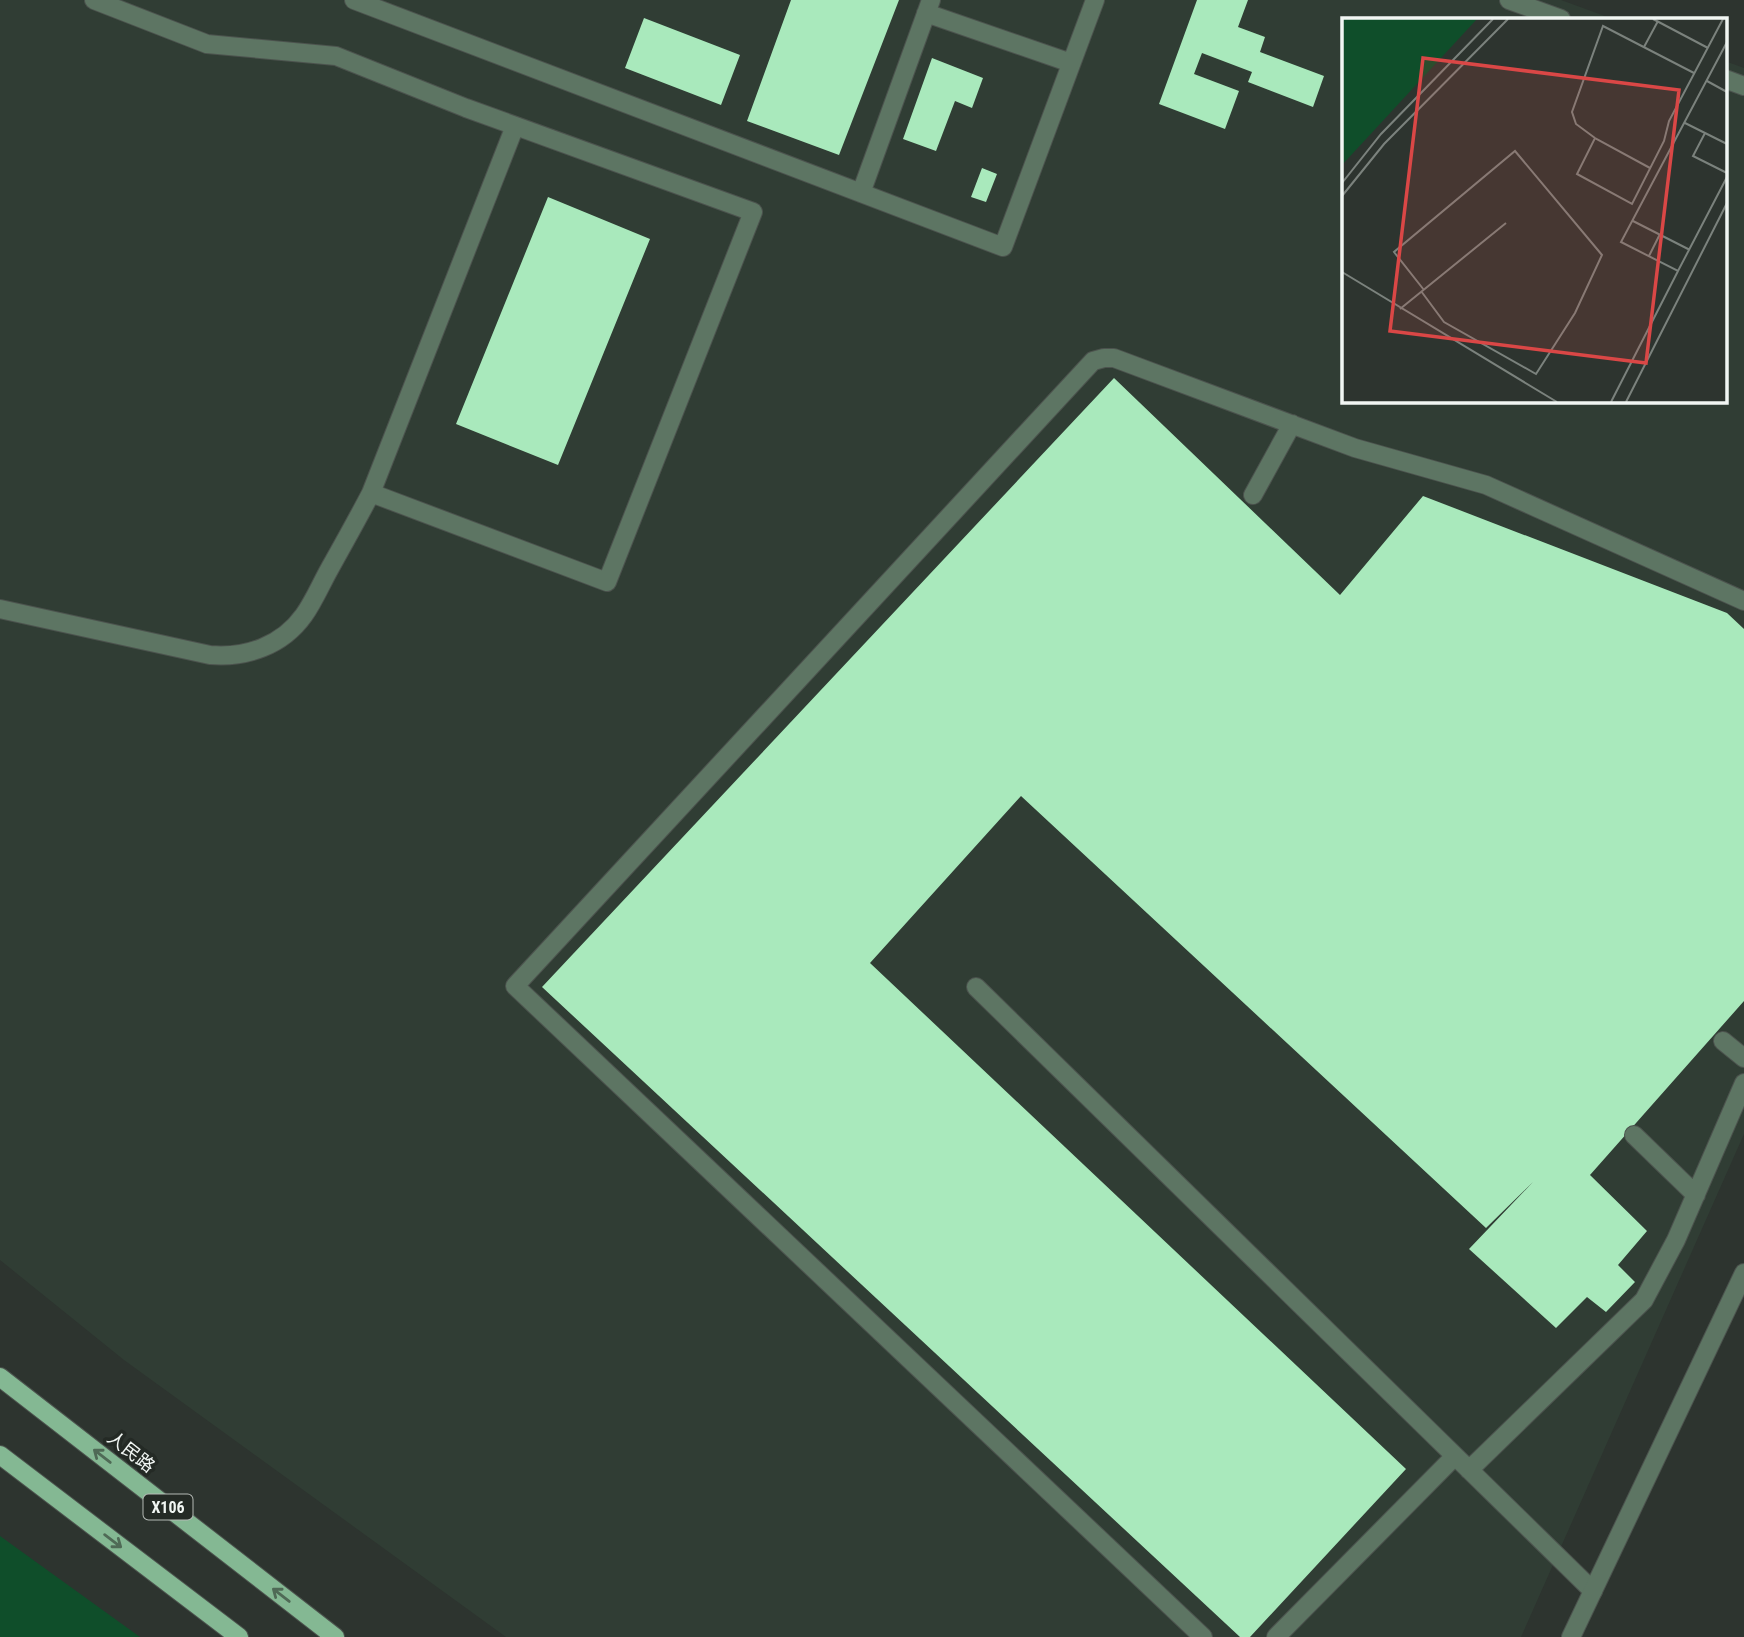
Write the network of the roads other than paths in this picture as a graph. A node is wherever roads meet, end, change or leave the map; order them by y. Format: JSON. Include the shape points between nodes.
{"nodes":[{"id":1,"x":94,"y":0,"type":"edge"},
{"id":2,"x":354,"y":0,"type":"edge"},
{"id":3,"x":1094,"y":0,"type":"edge"},
{"id":4,"x":1509,"y":0,"type":"edge"},
{"id":5,"x":929,"y":6,"type":"edge"},
{"id":6,"x":1558,"y":18,"type":"edge"},
{"id":7,"x":1071,"y":63,"type":"junction"},
{"id":8,"x":1726,"y":79,"type":"edge"},
{"id":9,"x":1744,"y":86,"type":"edge"},
{"id":10,"x":515,"y":126,"type":"junction"},
{"id":11,"x":861,"y":193,"type":"junction"},
{"id":12,"x":1292,"y":424,"type":"junction"},
{"id":13,"x":371,"y":493,"type":"junction"},
{"id":14,"x":1253,"y":495,"type":"dead end"},
{"id":15,"x":1744,"y":601,"type":"edge"},
{"id":16,"x":0,"y":609,"type":"edge"},
{"id":17,"x":976,"y":987,"type":"dead end"},
{"id":18,"x":1723,"y":1041,"type":"dead end"},
{"id":19,"x":1744,"y":1059,"type":"edge"},
{"id":20,"x":1744,"y":1083,"type":"edge"},
{"id":21,"x":1634,"y":1135,"type":"dead end"},
{"id":22,"x":1696,"y":1195,"type":"junction"},
{"id":23,"x":1744,"y":1273,"type":"edge"},
{"id":24,"x":0,"y":1377,"type":"edge"},
{"id":25,"x":0,"y":1455,"type":"edge"},
{"id":26,"x":1455,"y":1456,"type":"junction"},
{"id":27,"x":1469,"y":1470,"type":"junction"},
{"id":28,"x":1593,"y":1591,"type":"junction"},
{"id":29,"x":239,"y":1637,"type":"edge"},
{"id":30,"x":335,"y":1637,"type":"edge"},
{"id":31,"x":1203,"y":1637,"type":"edge"},
{"id":32,"x":1276,"y":1637,"type":"edge"},
{"id":33,"x":1571,"y":1637,"type":"edge"}],
"edges":[{"from":1,"to":10,"type":"street","via":[[207,44],[336,56]]},
{"from":2,"to":11,"type":"street"},
{"from":3,"to":7,"type":"street"},
{"from":4,"to":6,"type":"street"},
{"from":5,"to":7,"type":"street"},
{"from":5,"to":11,"type":"street"},
{"from":7,"to":11,"type":"street","via":[[1003,247]]},
{"from":8,"to":9,"type":"street"},
{"from":10,"to":13,"type":"street"},
{"from":10,"to":13,"type":"street","via":[[753,212],[748,225],[607,582]]},
{"from":12,"to":14,"type":"street"},
{"from":12,"to":15,"type":"street","via":[[1355,448],[1486,485]]},
{"from":12,"to":31,"type":"street","via":[[1114,358],[1093,360],[515,986]]},
{"from":13,"to":16,"type":"street","via":[[305,613],[288,633],[251,652],[210,655]]},
{"from":17,"to":26,"type":"street"},
{"from":18,"to":19,"type":"street"},
{"from":20,"to":22,"type":"street"},
{"from":21,"to":22,"type":"street"},
{"from":22,"to":27,"type":"street","via":[[1644,1300]]},
{"from":23,"to":28,"type":"street"},
{"from":30,"to":24,"type":"main road","name":"人民路","number":"X106","one_way":true},
{"from":25,"to":29,"type":"main road","one_way":true},
{"from":26,"to":27,"type":"street"},
{"from":26,"to":32,"type":"street"},
{"from":27,"to":28,"type":"street"},
{"from":28,"to":33,"type":"street"}]}
